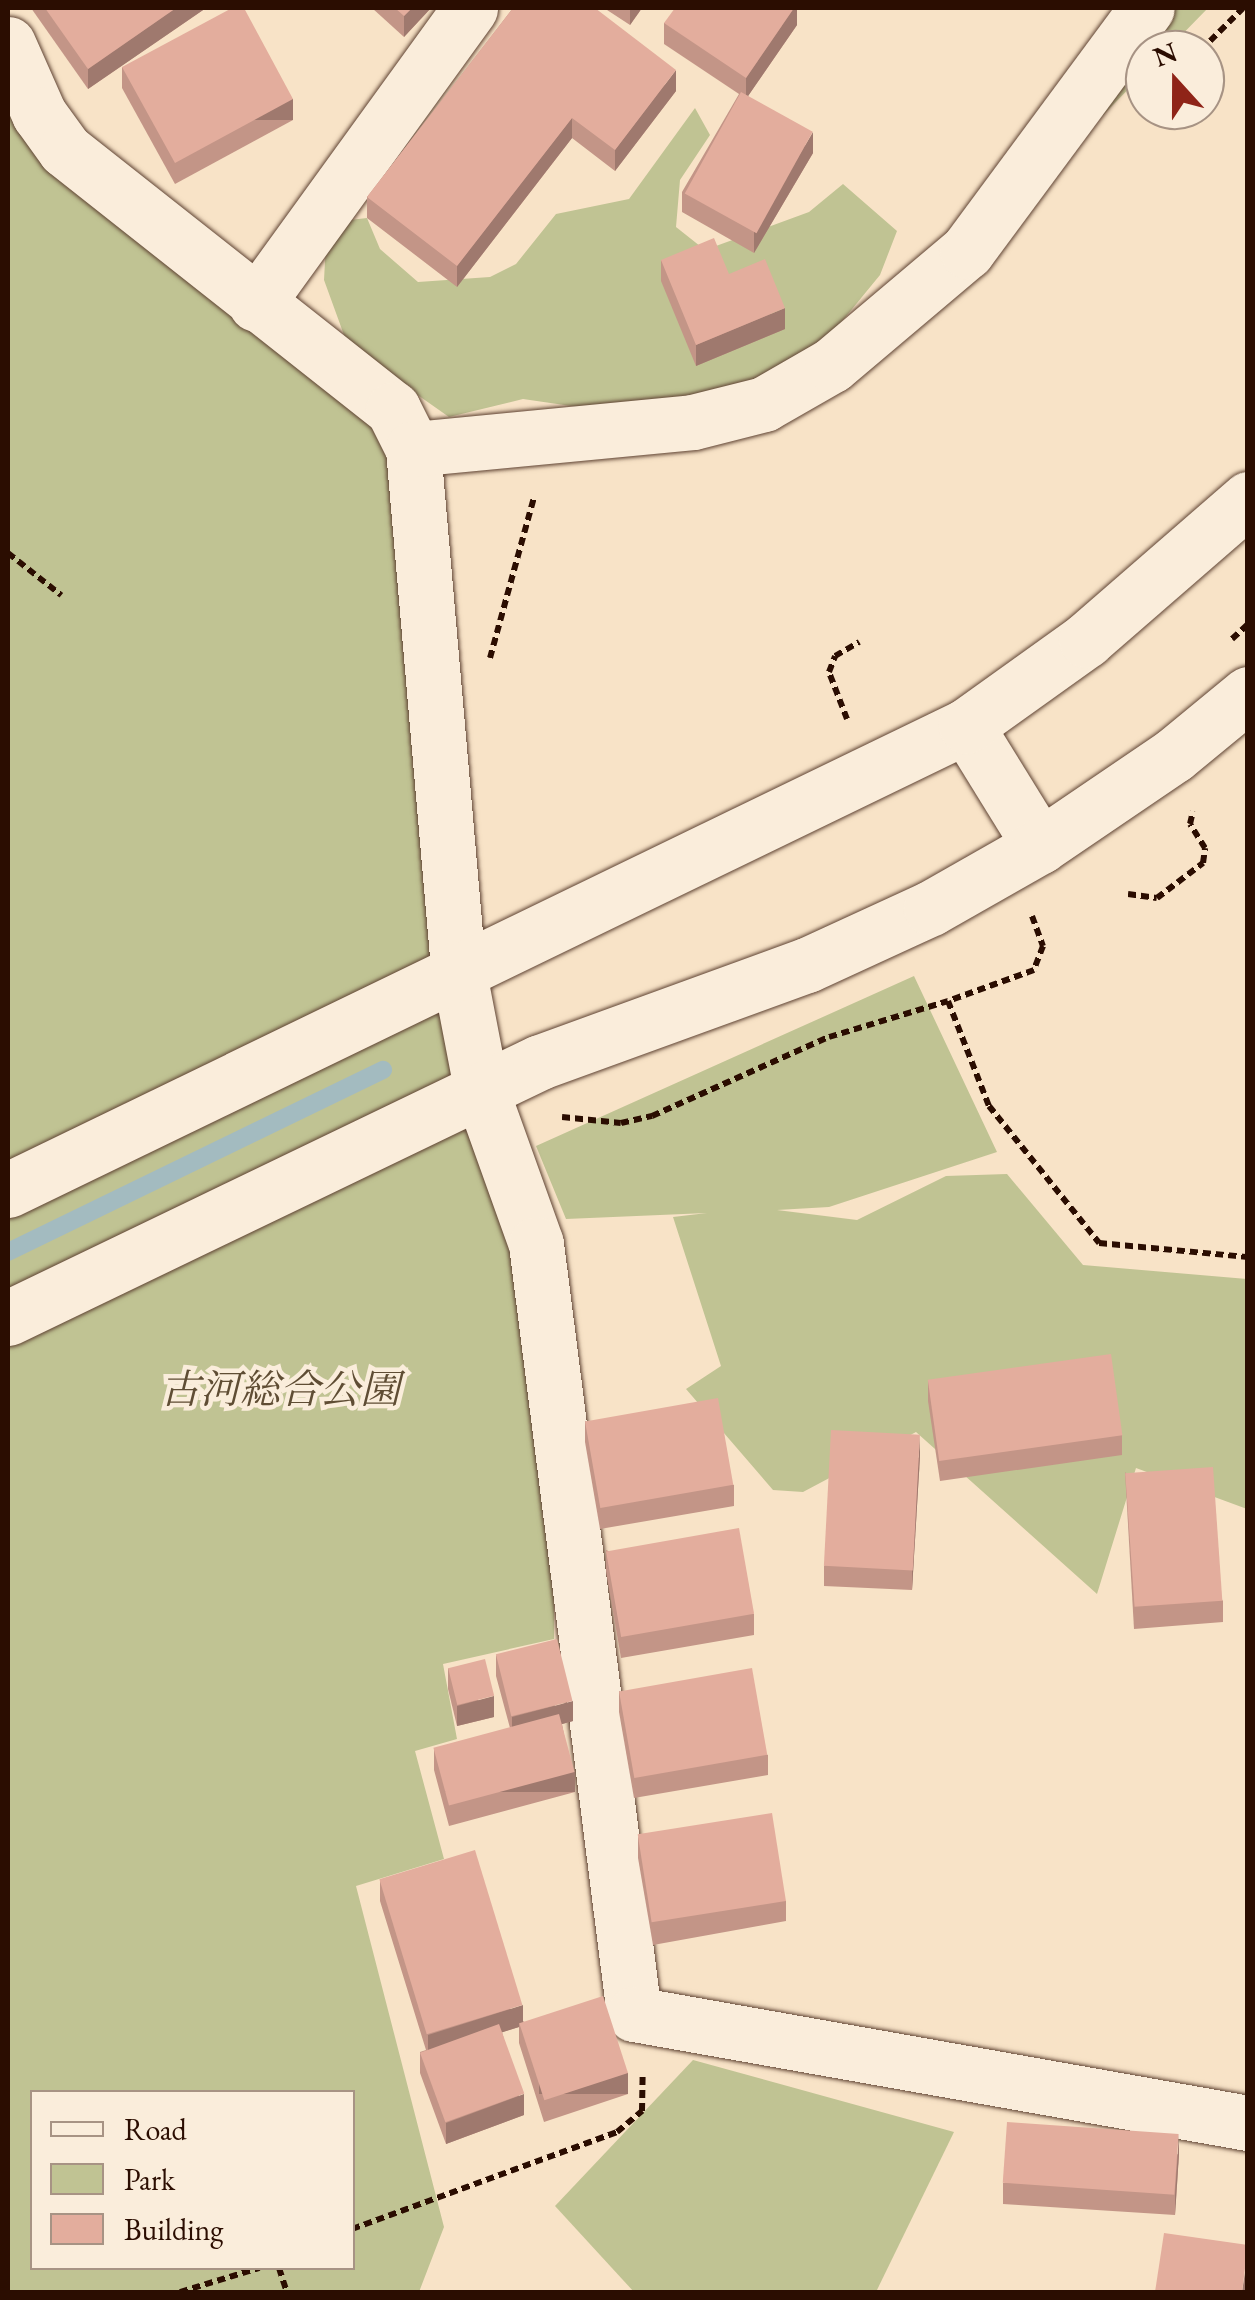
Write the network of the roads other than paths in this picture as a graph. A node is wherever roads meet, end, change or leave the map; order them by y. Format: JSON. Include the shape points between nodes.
{"nodes":[{"id":1,"x":470,"y":8,"type":"edge"},
{"id":2,"x":1146,"y":8,"type":"edge"},
{"id":3,"x":8,"y":44,"type":"edge"},
{"id":4,"x":256,"y":304,"type":"junction"},
{"id":5,"x":413,"y":448,"type":"junction"},
{"id":6,"x":1248,"y":499,"type":"edge"},
{"id":7,"x":1248,"y":694,"type":"edge"},
{"id":8,"x":966,"y":726,"type":"junction"},
{"id":9,"x":1040,"y":846,"type":"junction"},
{"id":10,"x":458,"y":968,"type":"junction"},
{"id":11,"x":482,"y":1093,"type":"junction"},
{"id":12,"x":8,"y":1190,"type":"edge"},
{"id":13,"x":8,"y":1318,"type":"edge"},
{"id":14,"x":1248,"y":2122,"type":"edge"}],
"edges":[{"from":1,"to":4,"type":"street"},
{"from":2,"to":5,"type":"street","via":[[967,251],[832,365],[764,404],[693,422]]},
{"from":3,"to":4,"type":"street","via":[[39,114],[65,150]]},
{"from":4,"to":5,"type":"street","via":[[393,409]]},
{"from":5,"to":10,"type":"street"},
{"from":6,"to":8,"type":"street","via":[[1086,640]]},
{"from":7,"to":9,"type":"street","via":[[1174,755]]},
{"from":8,"to":9,"type":"street"},
{"from":8,"to":10,"type":"street","via":[[718,852]]},
{"from":9,"to":11,"type":"street","via":[[931,908],[806,965],[540,1062]]},
{"from":10,"to":11,"type":"street"},
{"from":10,"to":12,"type":"street","via":[[387,1010]]},
{"from":11,"to":13,"type":"street"},
{"from":11,"to":14,"type":"street","via":[[536,1244],[634,2014]]}]}
